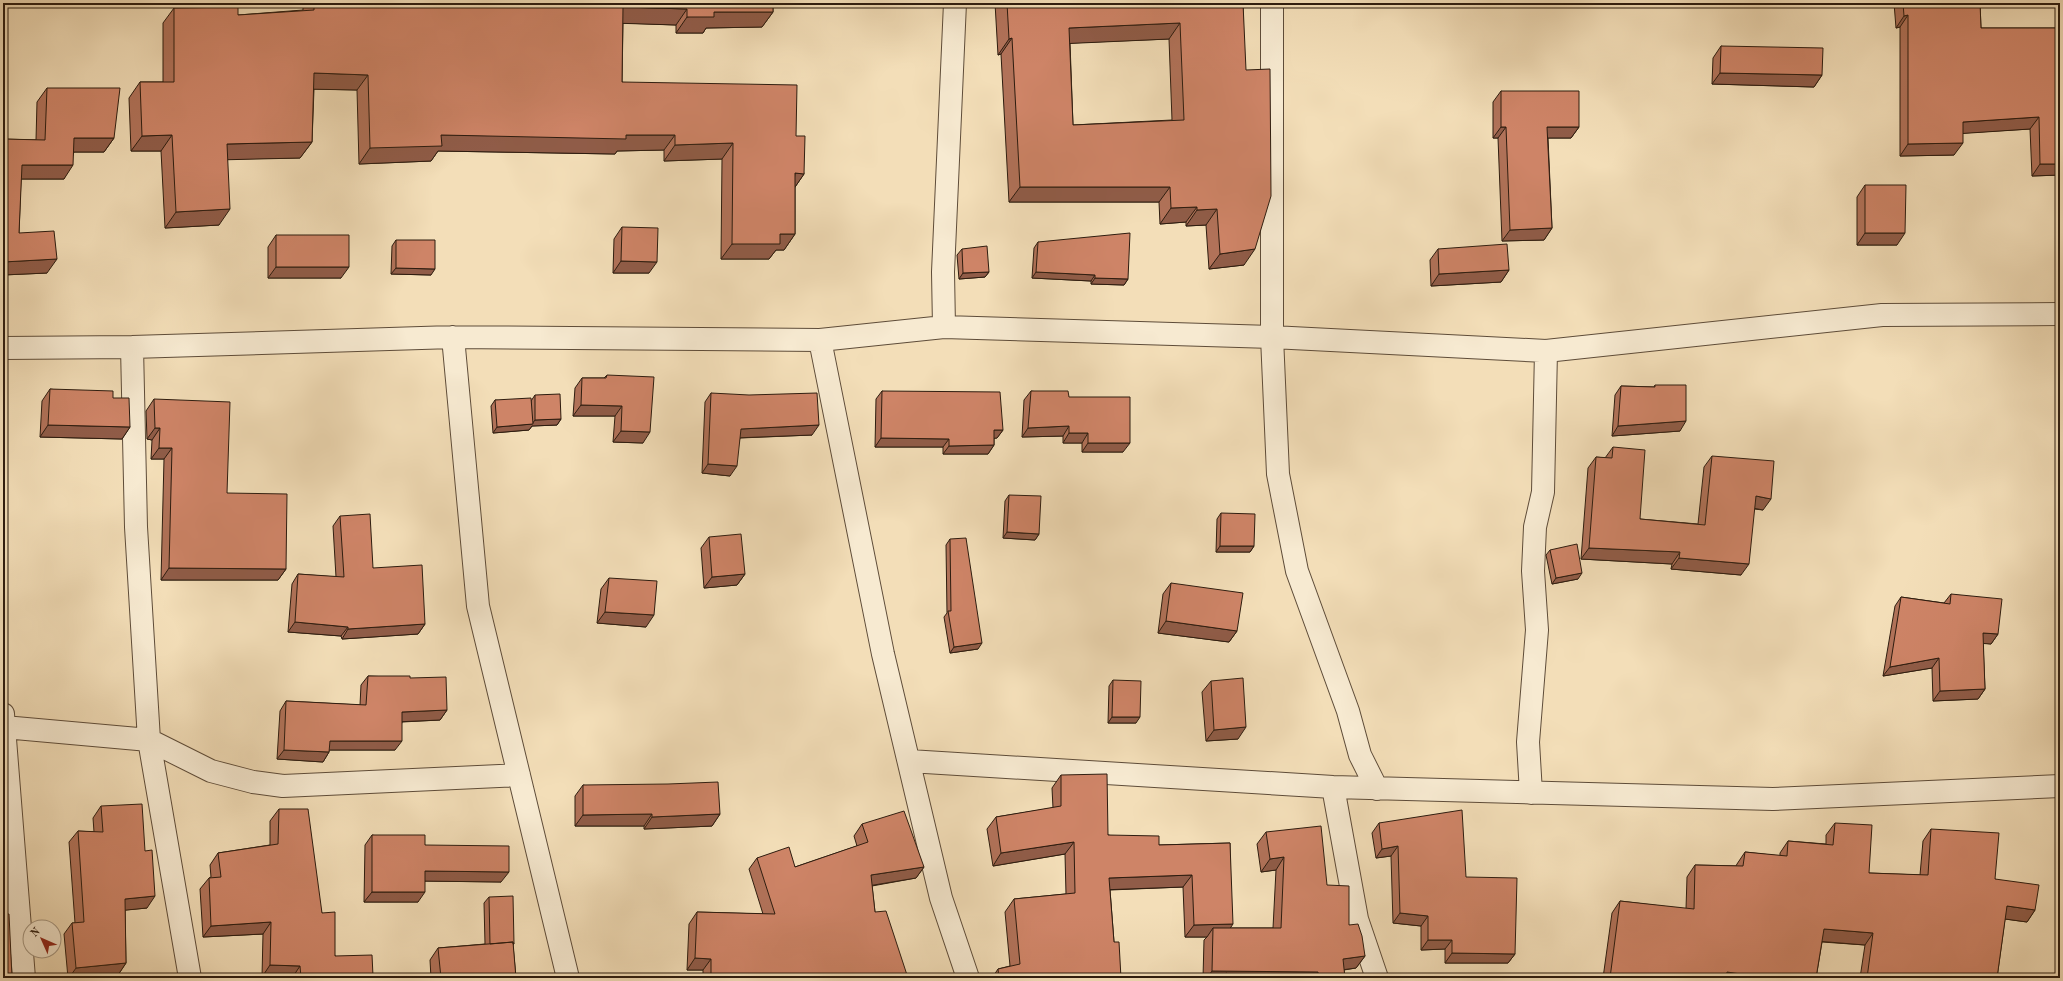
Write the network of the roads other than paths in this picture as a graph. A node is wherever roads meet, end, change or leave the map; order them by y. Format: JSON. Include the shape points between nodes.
{"nodes":[{"id":1,"x":955,"y":3,"type":"edge"},
{"id":2,"x":1272,"y":3,"type":"edge"},
{"id":3,"x":2060,"y":314,"type":"edge"},
{"id":4,"x":944,"y":327,"type":"junction"},
{"id":5,"x":453,"y":337,"type":"junction"},
{"id":6,"x":1272,"y":337,"type":"junction"},
{"id":7,"x":820,"y":340,"type":"junction"},
{"id":8,"x":132,"y":347,"type":"junction"},
{"id":9,"x":3,"y":348,"type":"edge"},
{"id":10,"x":1546,"y":351,"type":"junction"},
{"id":11,"x":4,"y":720,"type":"edge"},
{"id":12,"x":149,"y":740,"type":"junction"},
{"id":13,"x":909,"y":761,"type":"junction"},
{"id":14,"x":519,"y":775,"type":"junction"},
{"id":15,"x":2060,"y":786,"type":"edge"},
{"id":16,"x":1333,"y":787,"type":"junction"},
{"id":17,"x":1377,"y":789,"type":"junction"},
{"id":18,"x":1531,"y":794,"type":"junction"},
{"id":19,"x":24,"y":978,"type":"edge"},
{"id":20,"x":190,"y":978,"type":"edge"},
{"id":21,"x":568,"y":978,"type":"edge"},
{"id":22,"x":968,"y":978,"type":"edge"},
{"id":23,"x":1377,"y":978,"type":"edge"}],
"edges":[{"from":1,"to":4,"type":"street","via":[[943,272]]},
{"from":2,"to":6,"type":"street"},
{"from":3,"to":10,"type":"street","via":[[1882,315]]},
{"from":4,"to":6,"type":"street"},
{"from":4,"to":7,"type":"street"},
{"from":5,"to":7,"type":"street"},
{"from":5,"to":8,"type":"street"},
{"from":5,"to":14,"type":"street","via":[[478,606]]},
{"from":6,"to":10,"type":"street"},
{"from":6,"to":17,"type":"street","via":[[1278,474],[1296,571],[1348,711],[1360,755]]},
{"from":7,"to":13,"type":"street","via":[[883,654]]},
{"from":8,"to":9,"type":"street"},
{"from":8,"to":12,"type":"street","via":[[136,527]]},
{"from":10,"to":18,"type":"street","via":[[1543,492],[1535,527],[1533,571],[1536,630],[1528,742]]},
{"from":11,"to":12,"type":"street"},
{"from":11,"to":19,"type":"street"},
{"from":12,"to":14,"type":"street","via":[[211,771],[252,782],[283,786]]},
{"from":12,"to":20,"type":"street"},
{"from":13,"to":16,"type":"street"},
{"from":13,"to":22,"type":"street","via":[[941,898]]},
{"from":14,"to":21,"type":"street"},
{"from":15,"to":18,"type":"street","via":[[1773,799]]},
{"from":16,"to":17,"type":"street"},
{"from":16,"to":23,"type":"street","via":[[1356,919]]},
{"from":17,"to":18,"type":"street"}]}
